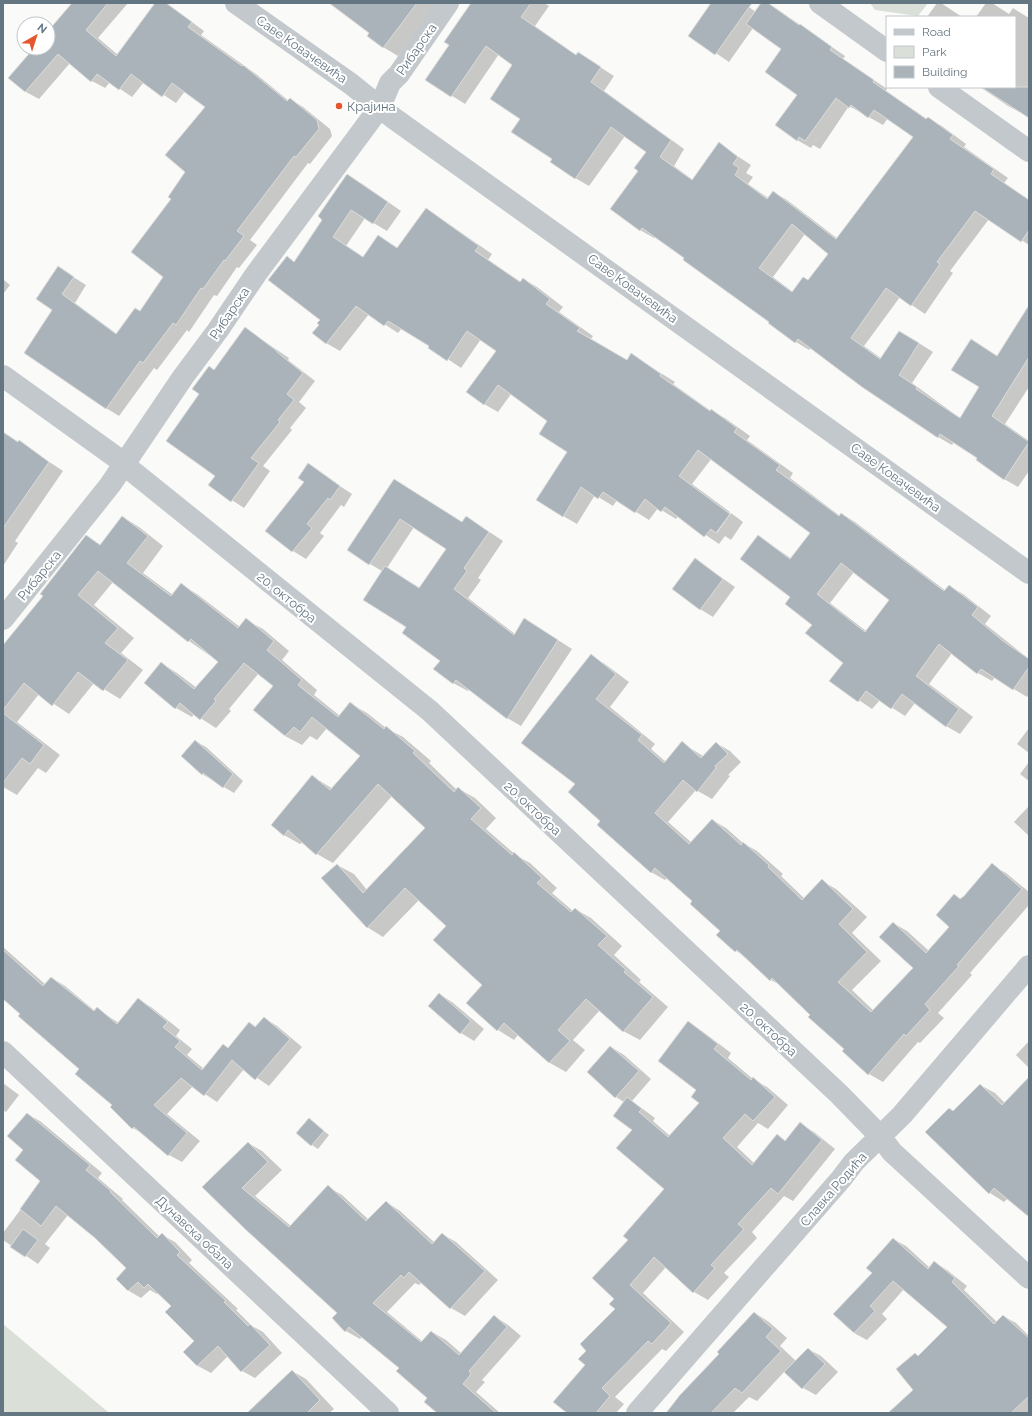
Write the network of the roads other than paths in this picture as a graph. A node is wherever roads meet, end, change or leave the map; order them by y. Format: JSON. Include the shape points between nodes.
{"nodes":[{"id":1,"x":236,"y":3,"type":"edge"},
{"id":2,"x":448,"y":3,"type":"edge"},
{"id":3,"x":820,"y":3,"type":"edge"},
{"id":4,"x":886,"y":50,"type":"edge"},
{"id":5,"x":940,"y":88,"type":"edge"},
{"id":6,"x":380,"y":106,"type":"junction"},
{"id":7,"x":1029,"y":151,"type":"edge"},
{"id":8,"x":3,"y":376,"type":"edge"},
{"id":9,"x":124,"y":463,"type":"junction"},
{"id":10,"x":1029,"y":573,"type":"edge"},
{"id":11,"x":3,"y":619,"type":"edge"},
{"id":12,"x":1029,"y":966,"type":"edge"},
{"id":13,"x":3,"y":1052,"type":"edge"},
{"id":14,"x":880,"y":1136,"type":"junction"},
{"id":15,"x":1029,"y":1278,"type":"edge"},
{"id":16,"x":388,"y":1413,"type":"edge"},
{"id":17,"x":637,"y":1413,"type":"edge"}],
"edges":[{"from":1,"to":6,"type":"street","name":"Саве Ковачевића"},
{"from":2,"to":6,"type":"street","name":"Рибарска","via":[[399,74],[390,83]]},
{"from":3,"to":4,"type":"street"},
{"from":5,"to":7,"type":"street"},
{"from":6,"to":9,"type":"street","name":"Рибарска","via":[[256,274]]},
{"from":6,"to":10,"type":"street","name":"Саве Ковачевића"},
{"from":8,"to":9,"type":"street","name":"20. октобра"},
{"from":9,"to":11,"type":"street","name":"Рибарска","via":[[110,485]]},
{"from":9,"to":14,"type":"street","name":"20. октобра","via":[[430,712],[839,1094]]},
{"from":12,"to":14,"type":"street","name":"Славка Родића","via":[[902,1115]]},
{"from":13,"to":16,"type":"street","name":"Дунавска обала"},
{"from":14,"to":15,"type":"street","name":"20. октобра","via":[[892,1152]]},
{"from":14,"to":17,"type":"street","name":"Славка Родића","via":[[854,1162]]}]}
